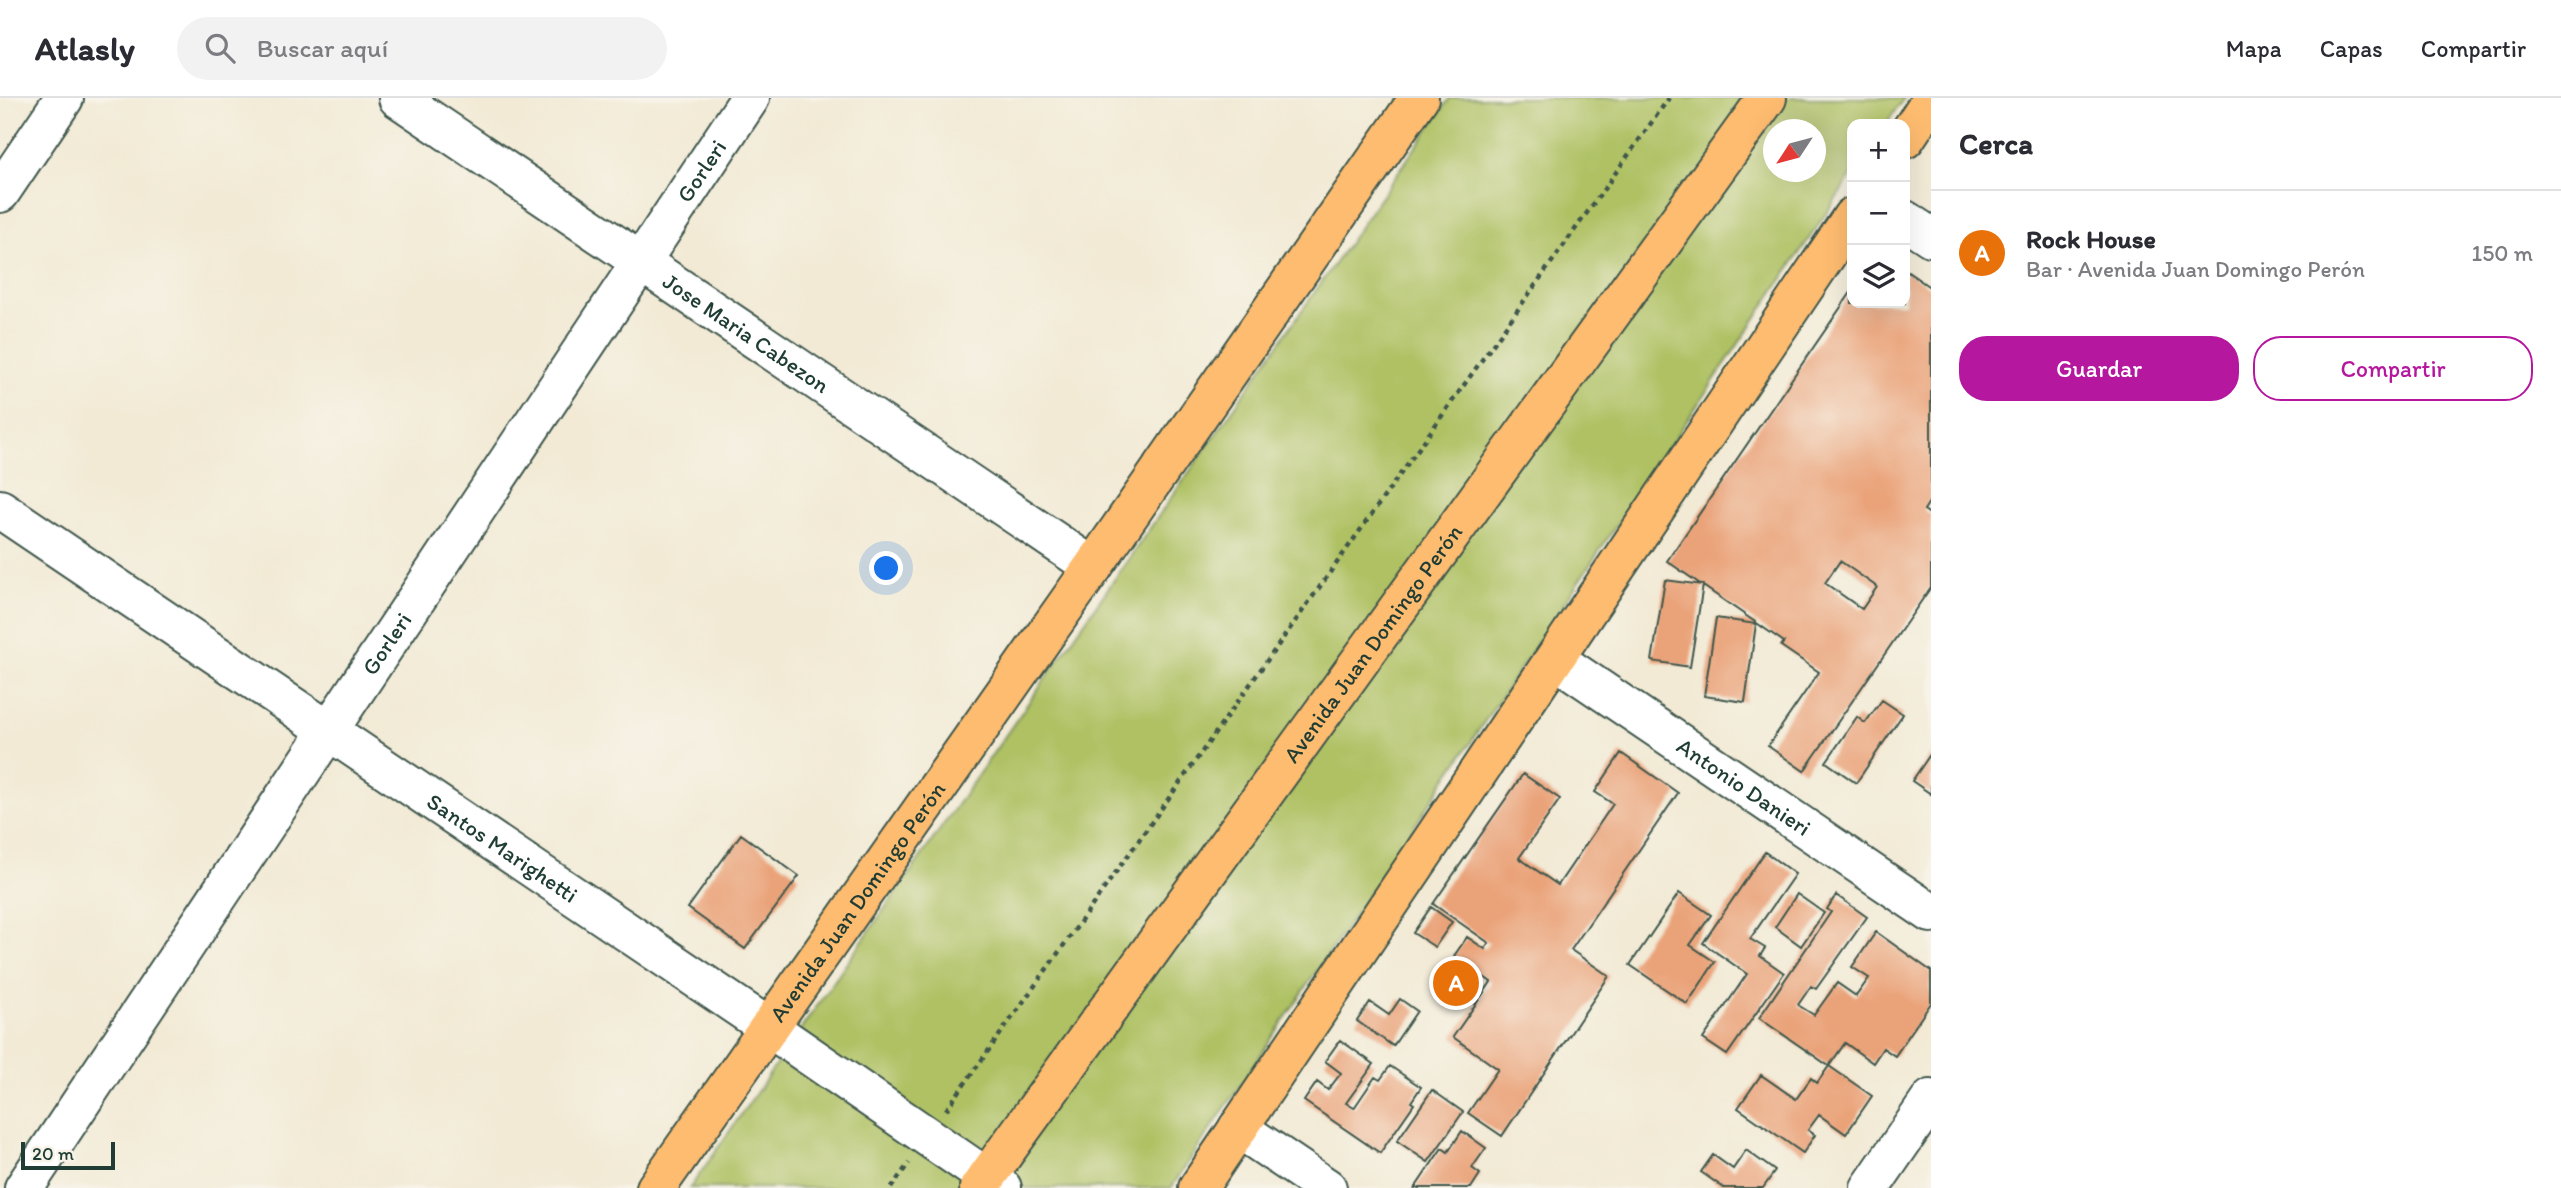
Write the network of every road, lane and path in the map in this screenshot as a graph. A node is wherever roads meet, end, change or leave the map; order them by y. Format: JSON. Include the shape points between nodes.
{"nodes":[{"id":1,"x":64,"y":98,"type":"edge"},
{"id":2,"x":398,"y":98,"type":"edge"},
{"id":3,"x":750,"y":98,"type":"edge"},
{"id":4,"x":1669,"y":98,"type":"edge"},
{"id":5,"x":1767,"y":98,"type":"edge"},
{"id":6,"x":1931,"y":100,"type":"edge"},
{"id":7,"x":1408,"y":102,"type":"edge"},
{"id":8,"x":1910,"y":132,"type":"edge"},
{"id":9,"x":0,"y":193,"type":"edge"},
{"id":10,"x":1910,"y":223,"type":"edge"},
{"id":11,"x":1847,"y":224,"type":"edge"},
{"id":12,"x":1931,"y":237,"type":"edge"},
{"id":13,"x":641,"y":262,"type":"junction"},
{"id":14,"x":0,"y":509,"type":"edge"},
{"id":15,"x":1093,"y":567,"type":"junction"},
{"id":16,"x":1555,"y":659,"type":"junction"},
{"id":17,"x":328,"y":732,"type":"junction"},
{"id":18,"x":1931,"y":913,"type":"edge"},
{"id":19,"x":768,"y":1027,"type":"junction"},
{"id":20,"x":1931,"y":1098,"type":"edge"},
{"id":21,"x":1238,"y":1128,"type":"junction"},
{"id":22,"x":927,"y":1137,"type":"junction"},
{"id":23,"x":989,"y":1185,"type":"edge"},
{"id":24,"x":24,"y":1188,"type":"edge"},
{"id":25,"x":656,"y":1188,"type":"edge"},
{"id":26,"x":891,"y":1188,"type":"edge"},
{"id":27,"x":1198,"y":1188,"type":"edge"},
{"id":28,"x":1327,"y":1188,"type":"edge"},
{"id":29,"x":1870,"y":1188,"type":"edge"}],
"edges":[{"from":1,"to":9,"type":"street"},
{"from":2,"to":13,"type":"street","name":"Jose Maria Cabezon"},
{"from":3,"to":13,"type":"street","name":"Gorleri"},
{"from":4,"to":22,"type":"path"},
{"from":5,"to":23,"type":"main road","name":"Avenida Juan Domingo Perón"},
{"from":6,"to":8,"type":"main road"},
{"from":7,"to":15,"type":"main road","name":"Avenida Juan Domingo Perón"},
{"from":10,"to":12,"type":"street"},
{"from":11,"to":16,"type":"main road"},
{"from":13,"to":15,"type":"street","name":"Jose Maria Cabezon"},
{"from":13,"to":17,"type":"street","name":"Gorleri"},
{"from":14,"to":17,"type":"street","name":"Santos Marighetti"},
{"from":15,"to":19,"type":"main road","name":"Avenida Juan Domingo Perón"},
{"from":16,"to":18,"type":"street","name":"Antonio Danieri"},
{"from":16,"to":21,"type":"main road"},
{"from":17,"to":19,"type":"street","name":"Santos Marighetti"},
{"from":17,"to":24,"type":"street","name":"Gorleri"},
{"from":19,"to":22,"type":"street","name":"Santos Marighetti"},
{"from":19,"to":25,"type":"main road","name":"Avenida Juan Domingo Perón"},
{"from":20,"to":29,"type":"street"},
{"from":21,"to":27,"type":"main road"},
{"from":21,"to":28,"type":"street"},
{"from":22,"to":23,"type":"street","name":"Santos Marighetti"},
{"from":22,"to":26,"type":"path"}]}
